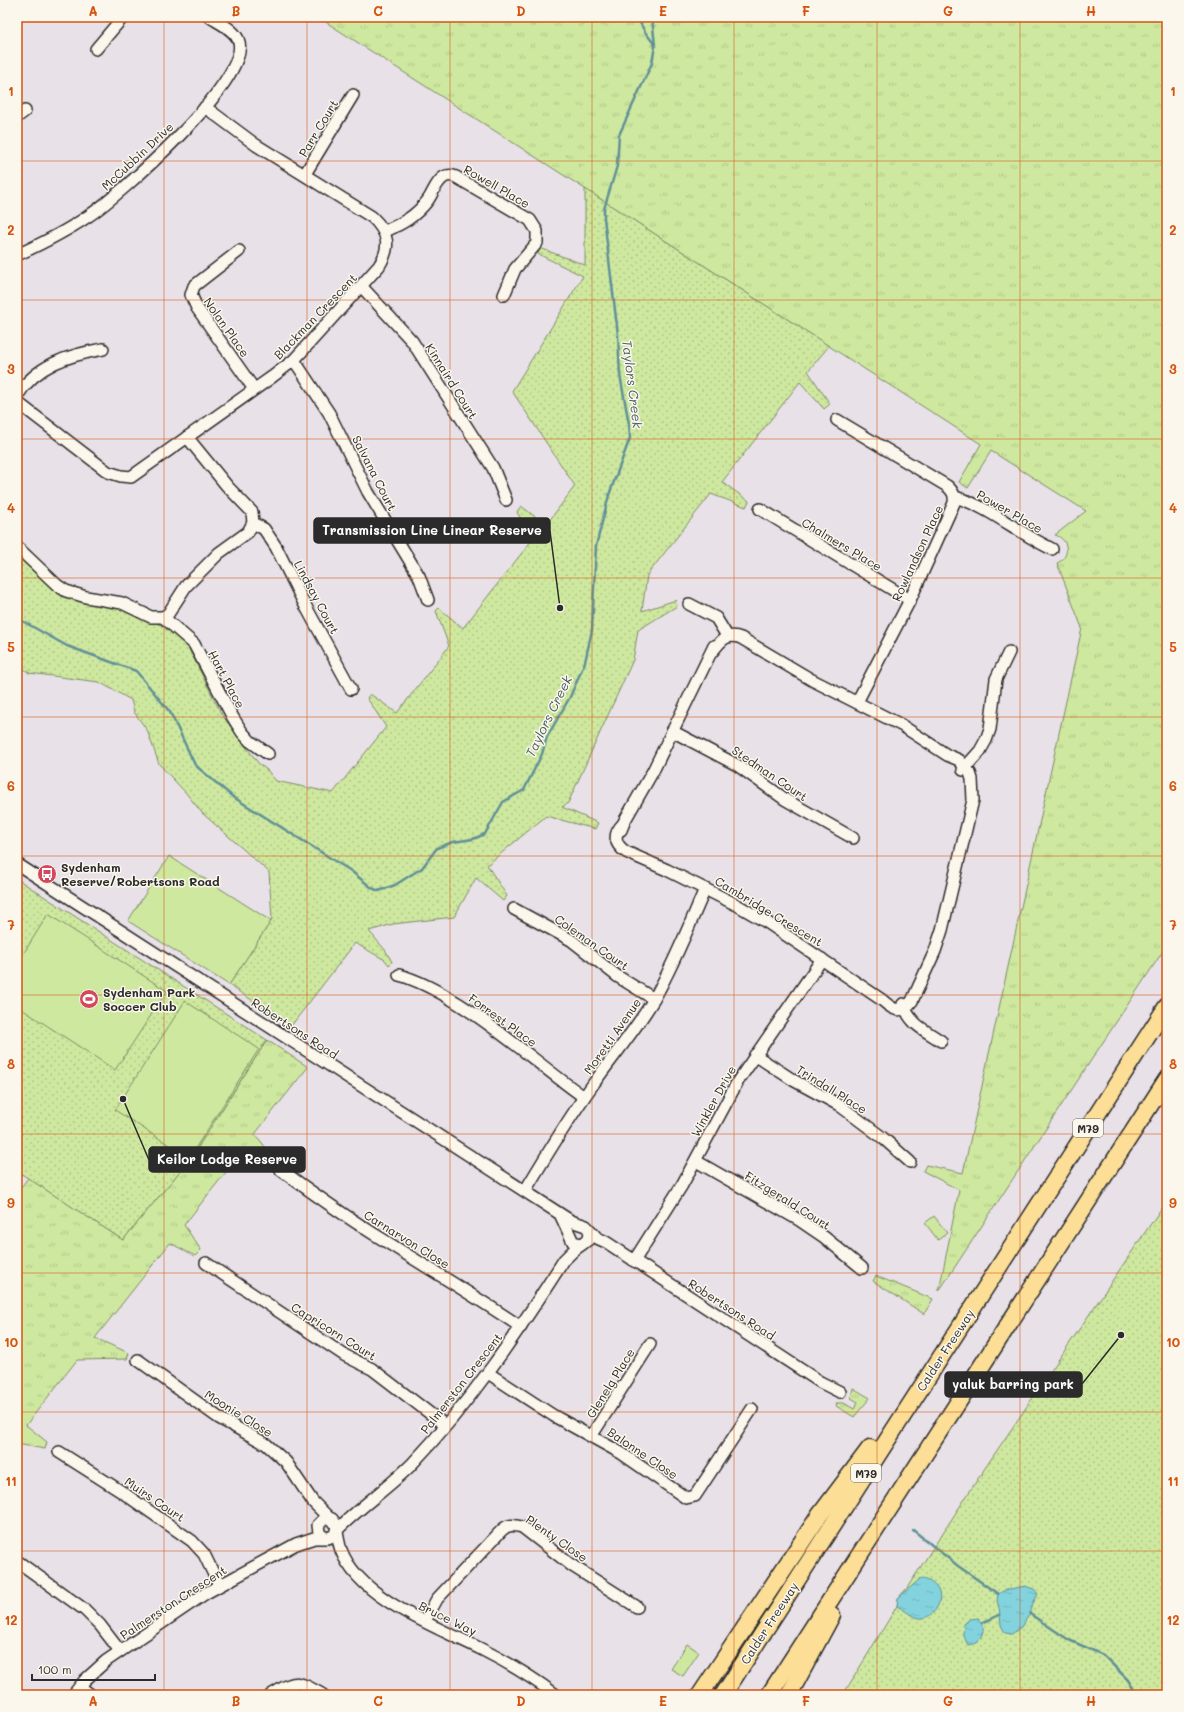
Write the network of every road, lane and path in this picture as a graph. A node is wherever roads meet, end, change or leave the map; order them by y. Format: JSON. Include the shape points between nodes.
{"nodes":[{"id":1,"x":123,"y":17,"type":"edge"},
{"id":2,"x":210,"y":17,"type":"edge"},
{"id":3,"x":96,"y":49,"type":"dead end"},
{"id":4,"x":353,"y":95,"type":"dead end"},
{"id":5,"x":205,"y":107,"type":"junction"},
{"id":6,"x":305,"y":174,"type":"junction"},
{"id":7,"x":385,"y":231,"type":"junction"},
{"id":8,"x":239,"y":251,"type":"dead end"},
{"id":9,"x":17,"y":255,"type":"edge"},
{"id":10,"x":362,"y":287,"type":"junction"},
{"id":11,"x":504,"y":295,"type":"dead end"},
{"id":12,"x":103,"y":349,"type":"dead end"},
{"id":13,"x":294,"y":360,"type":"junction"},
{"id":14,"x":254,"y":389,"type":"junction"},
{"id":15,"x":17,"y":396,"type":"edge"},
{"id":16,"x":17,"y":402,"type":"edge"},
{"id":17,"x":837,"y":420,"type":"dead end"},
{"id":18,"x":187,"y":437,"type":"junction"},
{"id":19,"x":955,"y":497,"type":"junction"},
{"id":20,"x":506,"y":500,"type":"dead end"},
{"id":21,"x":760,"y":509,"type":"dead end"},
{"id":22,"x":253,"y":522,"type":"junction"},
{"id":23,"x":17,"y":547,"type":"edge"},
{"id":24,"x":1052,"y":549,"type":"dead end"},
{"id":25,"x":428,"y":600,"type":"dead end"},
{"id":26,"x":910,"y":600,"type":"junction"},
{"id":27,"x":689,"y":604,"type":"dead end"},
{"id":28,"x":163,"y":617,"type":"junction"},
{"id":29,"x":726,"y":634,"type":"junction"},
{"id":30,"x":1009,"y":652,"type":"dead end"},
{"id":31,"x":351,"y":689,"type":"dead end"},
{"id":32,"x":857,"y":702,"type":"junction"},
{"id":33,"x":672,"y":730,"type":"junction"},
{"id":34,"x":268,"y":754,"type":"dead end"},
{"id":35,"x":964,"y":769,"type":"junction"},
{"id":36,"x":853,"y":838,"type":"dead end"},
{"id":37,"x":17,"y":864,"type":"edge"},
{"id":38,"x":705,"y":888,"type":"junction"},
{"id":39,"x":514,"y":909,"type":"dead end"},
{"id":40,"x":822,"y":959,"type":"junction"},
{"id":41,"x":399,"y":975,"type":"dead end"},
{"id":42,"x":654,"y":999,"type":"junction"},
{"id":43,"x":904,"y":1006,"type":"junction"},
{"id":44,"x":1167,"y":1006,"type":"edge"},
{"id":45,"x":941,"y":1041,"type":"dead end"},
{"id":46,"x":756,"y":1055,"type":"junction"},
{"id":47,"x":1167,"y":1079,"type":"edge"},
{"id":48,"x":584,"y":1097,"type":"junction"},
{"id":49,"x":696,"y":1161,"type":"junction"},
{"id":50,"x":910,"y":1162,"type":"dead end"},
{"id":51,"x":282,"y":1170,"type":"dead end"},
{"id":52,"x":525,"y":1191,"type":"junction"},
{"id":53,"x":558,"y":1213,"type":"junction"},
{"id":54,"x":584,"y":1226,"type":"junction"},
{"id":55,"x":571,"y":1236,"type":"junction"},
{"id":56,"x":584,"y":1244,"type":"junction"},
{"id":57,"x":611,"y":1246,"type":"junction"},
{"id":58,"x":1009,"y":1251,"type":"junction"},
{"id":59,"x":564,"y":1260,"type":"junction"},
{"id":60,"x":634,"y":1261,"type":"junction"},
{"id":61,"x":206,"y":1263,"type":"dead end"},
{"id":62,"x":862,"y":1268,"type":"dead end"},
{"id":63,"x":520,"y":1327,"type":"junction"},
{"id":64,"x":650,"y":1344,"type":"dead end"},
{"id":65,"x":138,"y":1360,"type":"dead end"},
{"id":66,"x":488,"y":1373,"type":"junction"},
{"id":67,"x":840,"y":1392,"type":"dead end"},
{"id":68,"x":752,"y":1409,"type":"dead end"},
{"id":69,"x":445,"y":1425,"type":"junction"},
{"id":70,"x":592,"y":1435,"type":"junction"},
{"id":71,"x":59,"y":1452,"type":"dead end"},
{"id":72,"x":894,"y":1501,"type":"junction"},
{"id":73,"x":313,"y":1502,"type":"junction"},
{"id":74,"x":361,"y":1508,"type":"junction"},
{"id":75,"x":330,"y":1518,"type":"junction"},
{"id":76,"x":321,"y":1531,"type":"junction"},
{"id":77,"x":337,"y":1531,"type":"junction"},
{"id":78,"x":341,"y":1550,"type":"junction"},
{"id":79,"x":17,"y":1561,"type":"edge"},
{"id":80,"x":219,"y":1585,"type":"junction"},
{"id":81,"x":637,"y":1607,"type":"dead end"},
{"id":82,"x":425,"y":1621,"type":"junction"},
{"id":83,"x":120,"y":1651,"type":"junction"},
{"id":84,"x":76,"y":1691,"type":"edge"},
{"id":85,"x":91,"y":1695,"type":"edge"},
{"id":86,"x":271,"y":1695,"type":"edge"},
{"id":87,"x":323,"y":1695,"type":"edge"},
{"id":88,"x":556,"y":1695,"type":"edge"},
{"id":89,"x":700,"y":1695,"type":"edge"},
{"id":90,"x":723,"y":1695,"type":"edge"},
{"id":91,"x":769,"y":1695,"type":"edge"},
{"id":92,"x":789,"y":1695,"type":"edge"}],
"edges":[{"from":1,"to":3,"type":"street"},
{"from":2,"to":5,"type":"street","name":"McCubbin Drive","via":[[233,32],[239,42],[238,58]]},
{"from":4,"to":6,"type":"street","name":"Parr Court"},
{"from":5,"to":6,"type":"street","via":[[256,145]]},
{"from":5,"to":9,"type":"street","name":"McCubbin Drive","via":[[159,156],[87,217]]},
{"from":6,"to":7,"type":"street","via":[[372,217]]},
{"from":7,"to":10,"type":"street","name":"Blackman Crescent","via":[[384,258]]},
{"from":7,"to":11,"type":"street","name":"Rowell Place","via":[[402,224],[417,213],[443,178],[456,176],[530,220],[536,228],[538,243],[516,269]]},
{"from":8,"to":14,"type":"street","name":"Nolan Place","via":[[194,286],[190,295]]},
{"from":10,"to":13,"type":"street","name":"Blackman Crescent"},
{"from":10,"to":20,"type":"street","name":"Kinnaird Court","via":[[412,341],[493,468]]},
{"from":12,"to":15,"type":"street","via":[[69,357],[46,367],[29,380]]},
{"from":13,"to":14,"type":"street","name":"Blackman Crescent"},
{"from":13,"to":25,"type":"street","name":"Salvana Court","via":[[329,413],[368,492],[419,576]]},
{"from":14,"to":18,"type":"street","name":"Blackman Crescent"},
{"from":16,"to":18,"type":"street","name":"Blackman Crescent","via":[[108,472],[120,476],[131,477]]},
{"from":17,"to":19,"type":"street","name":"Rowlandson Place","via":[[947,486]]},
{"from":18,"to":22,"type":"street","via":[[226,486],[252,512]]},
{"from":19,"to":24,"type":"street","name":"Power Place","via":[[990,512]]},
{"from":19,"to":26,"type":"street","name":"Rowlandson Place"},
{"from":21,"to":26,"type":"street","name":"Chalmers Place"},
{"from":22,"to":28,"type":"street","via":[[248,532],[219,553],[186,586],[168,614]]},
{"from":22,"to":31,"type":"street","name":"Lindsay Court","via":[[264,529],[276,547]]},
{"from":23,"to":28,"type":"street","via":[[66,591],[86,598],[122,603],[151,617]]},
{"from":26,"to":32,"type":"street","name":"Rowlandson Place"},
{"from":27,"to":29,"type":"street","via":[[712,615],[720,622]]},
{"from":28,"to":34,"type":"street","name":"Hart Place","via":[[194,644],[242,732]]},
{"from":29,"to":32,"type":"street","via":[[752,643],[801,674]]},
{"from":29,"to":33,"type":"street","name":"Cambridge Crescent","via":[[712,652]]},
{"from":30,"to":35,"type":"street","via":[[996,679],[990,729],[986,740]]},
{"from":32,"to":35,"type":"street","via":[[901,725]]},
{"from":33,"to":36,"type":"street","name":"Stedman Court","via":[[738,765],[786,800]]},
{"from":33,"to":38,"type":"street","name":"Cambridge Crescent","via":[[653,771],[623,824],[619,842],[636,855]]},
{"from":35,"to":43,"type":"street","via":[[970,787],[968,815],[942,930],[917,990]]},
{"from":37,"to":52,"type":"street","name":"Robertsons Road"},
{"from":38,"to":40,"type":"street","name":"Cambridge Crescent","via":[[768,923]]},
{"from":38,"to":42,"type":"street","name":"Moretti Avenue","via":[[671,967]]},
{"from":39,"to":42,"type":"street","name":"Coleman Court","via":[[571,940],[623,980]]},
{"from":40,"to":43,"type":"street","name":"Cambridge Crescent","via":[[882,1000]]},
{"from":40,"to":46,"type":"street","name":"Winkler Drive"},
{"from":41,"to":48,"type":"street","name":"Forrest Place","via":[[412,978],[472,1012]]},
{"from":42,"to":48,"type":"street","name":"Moretti Avenue","via":[[633,1032]]},
{"from":43,"to":45,"type":"street","via":[[913,1022]]},
{"from":44,"to":58,"type":"highway","name":"Calder Freeway","number":"M79"},
{"from":46,"to":49,"type":"street","name":"Winkler Drive","via":[[738,1081]]},
{"from":46,"to":50,"type":"street","name":"Trindall Place","via":[[793,1080],[839,1105]]},
{"from":47,"to":72,"type":"highway"},
{"from":48,"to":52,"type":"street","name":"Moretti Avenue"},
{"from":49,"to":60,"type":"street","name":"Winkler Drive"},
{"from":49,"to":62,"type":"street","name":"Fitzgerald Court","via":[[799,1220]]},
{"from":51,"to":63,"type":"street","name":"Carnarvon Close","via":[[331,1206]]},
{"from":52,"to":53,"type":"street","name":"Robertsons Road"},
{"from":53,"to":54,"type":"street","name":"Robertsons Road"},
{"from":53,"to":55,"type":"street","name":"Robertsons Road"},
{"from":54,"to":55,"type":"street","via":[[574,1226]]},
{"from":54,"to":56,"type":"street","via":[[590,1237]]},
{"from":54,"to":57,"type":"street","name":"Robertsons Road","via":[[596,1238]]},
{"from":55,"to":56,"type":"street","via":[[576,1243]]},
{"from":55,"to":59,"type":"street","name":"Palmerston Crescent"},
{"from":56,"to":57,"type":"street"},
{"from":56,"to":59,"type":"street","name":"Palmerston Crescent"},
{"from":57,"to":60,"type":"street","name":"Robertsons Road"},
{"from":58,"to":89,"type":"highway","via":[[815,1522]]},
{"from":58,"to":90,"type":"highway","name":"Calder Freeway","number":"M79"},
{"from":59,"to":63,"type":"street","name":"Palmerston Crescent"},
{"from":60,"to":67,"type":"street","name":"Robertsons Road","via":[[820,1382]]},
{"from":61,"to":69,"type":"street","name":"Capricorn Court","via":[[344,1354],[372,1369]]},
{"from":63,"to":66,"type":"street","name":"Palmerston Crescent"},
{"from":64,"to":70,"type":"street","name":"Glenelg Place"},
{"from":65,"to":73,"type":"street","name":"Moonie Close","via":[[219,1418],[266,1444],[286,1462]]},
{"from":66,"to":69,"type":"street","name":"Palmerston Crescent"},
{"from":66,"to":70,"type":"street","name":"Balonne Close","via":[[554,1416]]},
{"from":68,"to":70,"type":"street","name":"Balonne Close","via":[[695,1496],[690,1498],[683,1496]]},
{"from":69,"to":74,"type":"street","name":"Palmerston Crescent","via":[[411,1465]]},
{"from":71,"to":80,"type":"street","name":"Muirs Court","via":[[192,1541],[204,1554]]},
{"from":72,"to":91,"type":"highway"},
{"from":72,"to":92,"type":"highway"},
{"from":73,"to":75,"type":"street","name":"Moonie Close"},
{"from":73,"to":76,"type":"street","name":"Moonie Close"},
{"from":74,"to":75,"type":"street","name":"Palmerston Crescent"},
{"from":74,"to":77,"type":"street","name":"Palmerston Crescent"},
{"from":75,"to":76,"type":"street","via":[[322,1519]]},
{"from":75,"to":77,"type":"street","via":[[336,1523]]},
{"from":76,"to":77,"type":"street","via":[[332,1537]]},
{"from":76,"to":78,"type":"street","name":"Bruce Way"},
{"from":76,"to":80,"type":"street","name":"Palmerston Crescent"},
{"from":77,"to":78,"type":"street","name":"Bruce Way"},
{"from":78,"to":82,"type":"street","name":"Bruce Way","via":[[351,1568],[393,1606]]},
{"from":79,"to":83,"type":"street","via":[[86,1610]]},
{"from":80,"to":83,"type":"street","name":"Palmerston Crescent"},
{"from":81,"to":82,"type":"street","name":"Plenty Close","via":[[571,1564],[522,1527],[513,1524],[505,1526],[437,1599]]},
{"from":82,"to":88,"type":"street","name":"Bruce Way","via":[[519,1670]]},
{"from":83,"to":84,"type":"street","name":"Palmerston Crescent","via":[[96,1670]]},
{"from":84,"to":85,"type":"street"},
{"from":86,"to":87,"type":"street","via":[[296,1682]]}]}
